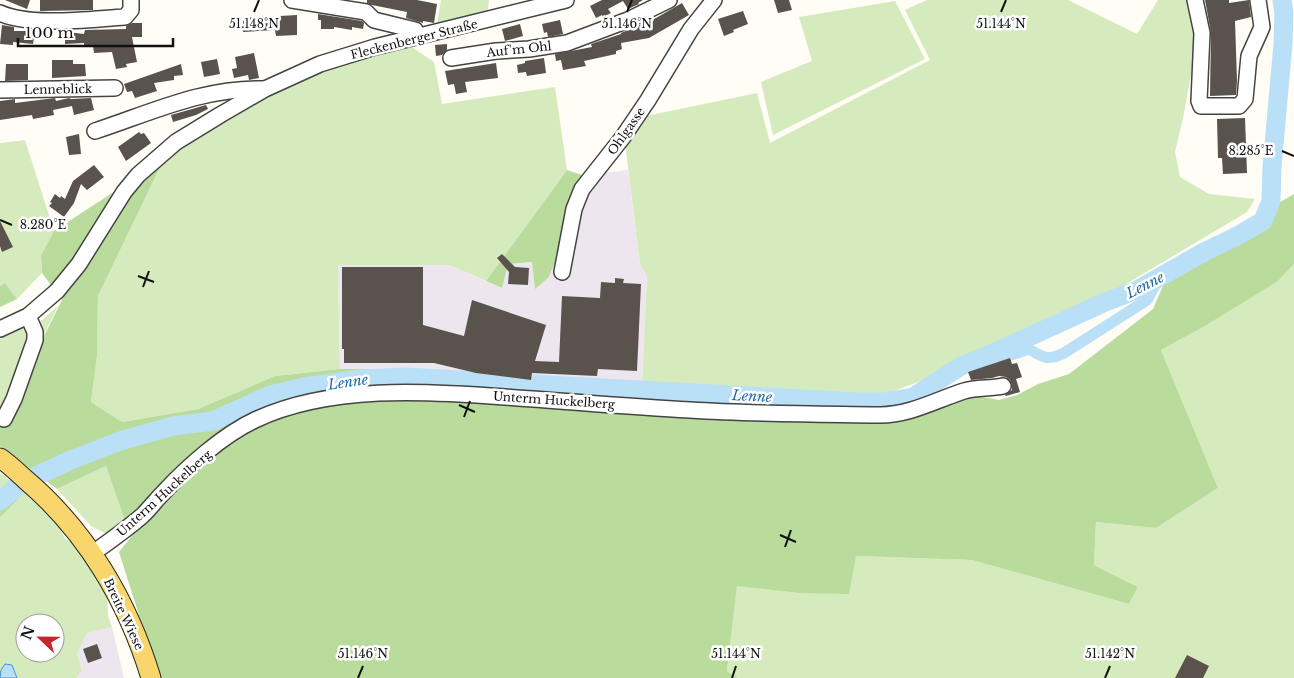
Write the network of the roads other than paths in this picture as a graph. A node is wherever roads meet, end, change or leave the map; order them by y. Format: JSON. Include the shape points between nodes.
{"nodes":[{"id":1,"x":131,"y":0,"type":"edge"},
{"id":2,"x":292,"y":0,"type":"edge"},
{"id":3,"x":566,"y":0,"type":"edge"},
{"id":4,"x":669,"y":0,"type":"edge"},
{"id":5,"x":714,"y":0,"type":"edge"},
{"id":6,"x":1195,"y":0,"type":"edge"},
{"id":7,"x":1258,"y":0,"type":"edge"},
{"id":8,"x":367,"y":6,"type":"edge"},
{"id":9,"x":0,"y":13,"type":"edge"},
{"id":10,"x":417,"y":37,"type":"junction"},
{"id":11,"x":451,"y":58,"type":"dead end"},
{"id":12,"x":115,"y":88,"type":"dead end"},
{"id":13,"x":265,"y":89,"type":"junction"},
{"id":14,"x":0,"y":90,"type":"edge"},
{"id":15,"x":95,"y":131,"type":"dead end"},
{"id":16,"x":562,"y":272,"type":"dead end"},
{"id":17,"x":28,"y":316,"type":"junction"},
{"id":18,"x":0,"y":329,"type":"edge"},
{"id":19,"x":1003,"y":386,"type":"dead end"},
{"id":20,"x":4,"y":419,"type":"dead end"},
{"id":21,"x":0,"y":458,"type":"edge"},
{"id":22,"x":93,"y":553,"type":"junction"},
{"id":23,"x":150,"y":678,"type":"edge"}],
"edges":[{"from":1,"to":9,"type":"street","via":[[131,10],[125,17],[28,21]]},
{"from":2,"to":8,"type":"street"},
{"from":3,"to":10,"type":"street","name":"Fleckenberger Straße"},
{"from":4,"to":11,"type":"street","name":"Auf'm Ohl","via":[[628,20],[567,43]]},
{"from":5,"to":16,"type":"street","name":"Ohlgasse","via":[[691,29],[623,137],[582,189],[574,210]]},
{"from":6,"to":7,"type":"street","via":[[1202,33],[1198,101],[1201,106],[1212,107],[1239,106],[1245,99],[1249,56],[1262,27]]},
{"from":8,"to":10,"type":"street","via":[[374,20],[415,30]]},
{"from":10,"to":13,"type":"street","name":"Fleckenberger Straße","via":[[320,64]]},
{"from":12,"to":14,"type":"street","name":"Lenneblick"},
{"from":13,"to":15,"type":"street","name":"Fleckenberger Straße","via":[[241,89],[190,98]]},
{"from":13,"to":17,"type":"street","name":"Fleckenberger Straße","via":[[176,142],[149,164],[124,192],[68,278]]},
{"from":17,"to":18,"type":"street","name":"Fleckenberger Straße"},
{"from":17,"to":20,"type":"street","via":[[35,340]]},
{"from":19,"to":22,"type":"street","name":"Unterm Huckelberg","via":[[966,390],[912,411],[880,415],[692,411],[465,394],[405,392],[344,396],[277,411],[233,433],[164,491],[129,527]]},
{"from":21,"to":22,"type":"main road","name":"Breite Wiese","via":[[45,496]]},
{"from":22,"to":23,"type":"main road","name":"Breite Wiese","via":[[132,626]]}]}
